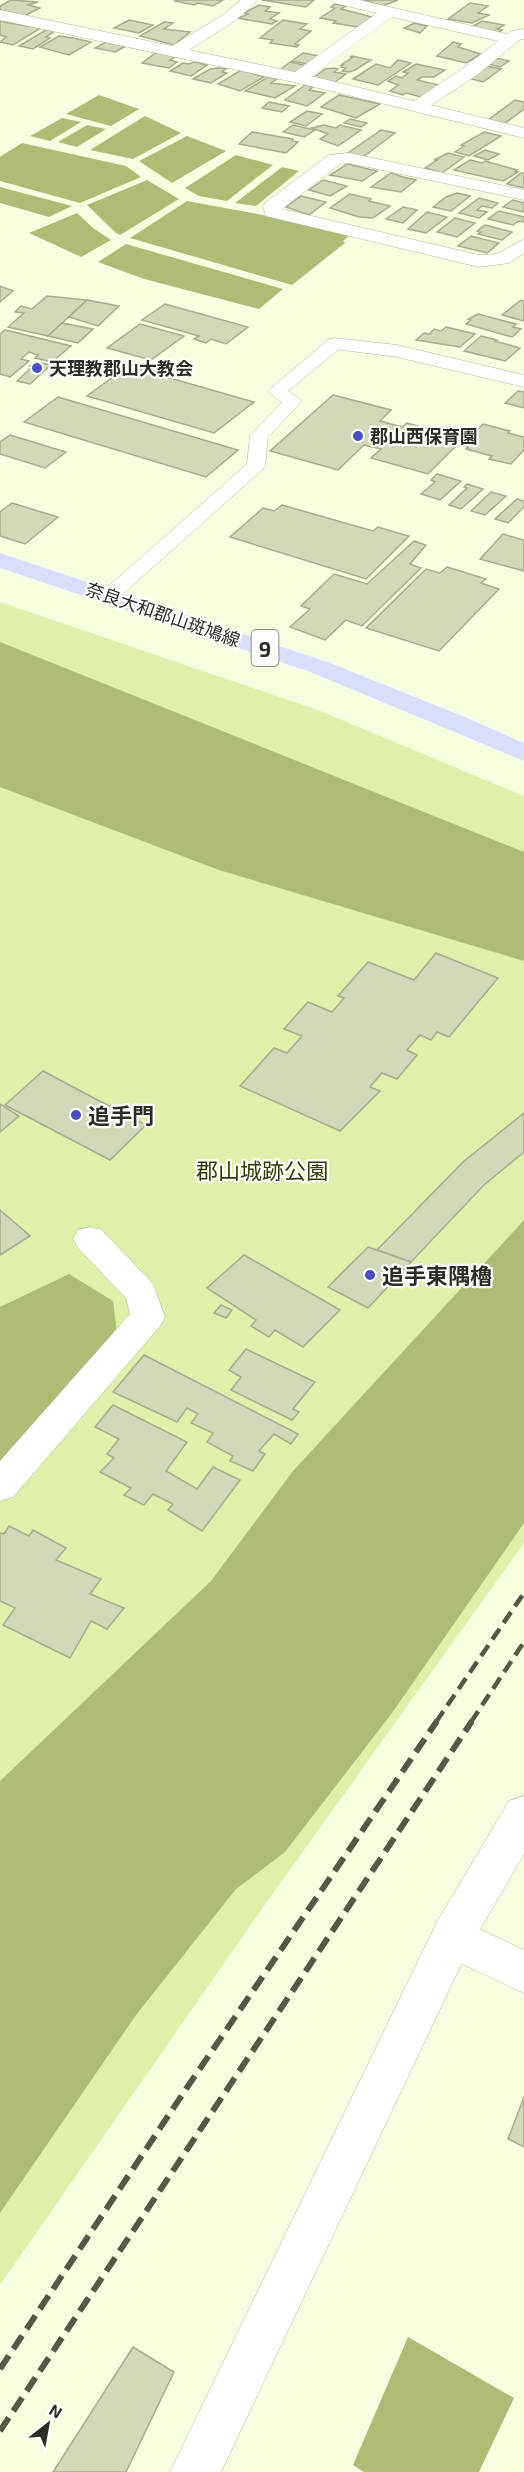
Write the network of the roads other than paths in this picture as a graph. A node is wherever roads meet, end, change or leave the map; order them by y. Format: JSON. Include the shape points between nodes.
{"nodes":[{"id":1,"x":250,"y":0,"type":"edge"},
{"id":2,"x":339,"y":0,"type":"edge"},
{"id":3,"x":389,"y":12,"type":"junction"},
{"id":4,"x":0,"y":15,"type":"edge"},
{"id":5,"x":517,"y":37,"type":"edge"},
{"id":6,"x":176,"y":51,"type":"junction"},
{"id":7,"x":298,"y":78,"type":"junction"},
{"id":8,"x":417,"y":107,"type":"junction"},
{"id":9,"x":524,"y":133,"type":"edge"},
{"id":10,"x":524,"y":195,"type":"edge"},
{"id":11,"x":524,"y":245,"type":"edge"},
{"id":12,"x":334,"y":344,"type":"joint"},
{"id":13,"x":524,"y":359,"type":"edge"},
{"id":14,"x":514,"y":379,"type":"edge"},
{"id":15,"x":0,"y":560,"type":"edge"},
{"id":16,"x":109,"y":596,"type":"junction"},
{"id":17,"x":524,"y":753,"type":"edge"},
{"id":18,"x":90,"y":1239,"type":"dead end"},
{"id":19,"x":0,"y":1486,"type":"edge"},
{"id":20,"x":524,"y":1815,"type":"edge"},
{"id":21,"x":452,"y":1937,"type":"junction"},
{"id":22,"x":524,"y":1972,"type":"edge"},
{"id":23,"x":195,"y":2472,"type":"edge"}],
"edges":[{"from":1,"to":6,"type":"street"},
{"from":2,"to":3,"type":"street"},
{"from":3,"to":5,"type":"street"},
{"from":3,"to":7,"type":"street"},
{"from":4,"to":6,"type":"street"},
{"from":5,"to":8,"type":"street"},
{"from":6,"to":7,"type":"street"},
{"from":7,"to":8,"type":"street"},
{"from":8,"to":9,"type":"street"},
{"from":10,"to":11,"type":"street","via":[[349,158],[335,159],[272,207],[273,212],[479,261],[502,259]]},
{"from":12,"to":14,"type":"street","via":[[397,351]]},
{"from":12,"to":16,"type":"lane","via":[[277,392],[293,401],[259,436],[256,466]]},
{"from":13,"to":14,"type":"street"},
{"from":15,"to":16,"type":"main road","name":"奈良大和郡山斑鳩線","number":"9"},
{"from":16,"to":17,"type":"main road","name":"奈良大和郡山斑鳩線","number":"9","via":[[327,670]]},
{"from":18,"to":19,"type":"street","via":[[141,1293],[148,1317]]},
{"from":20,"to":21,"type":"street"},
{"from":21,"to":22,"type":"street"},
{"from":21,"to":23,"type":"street"}]}
